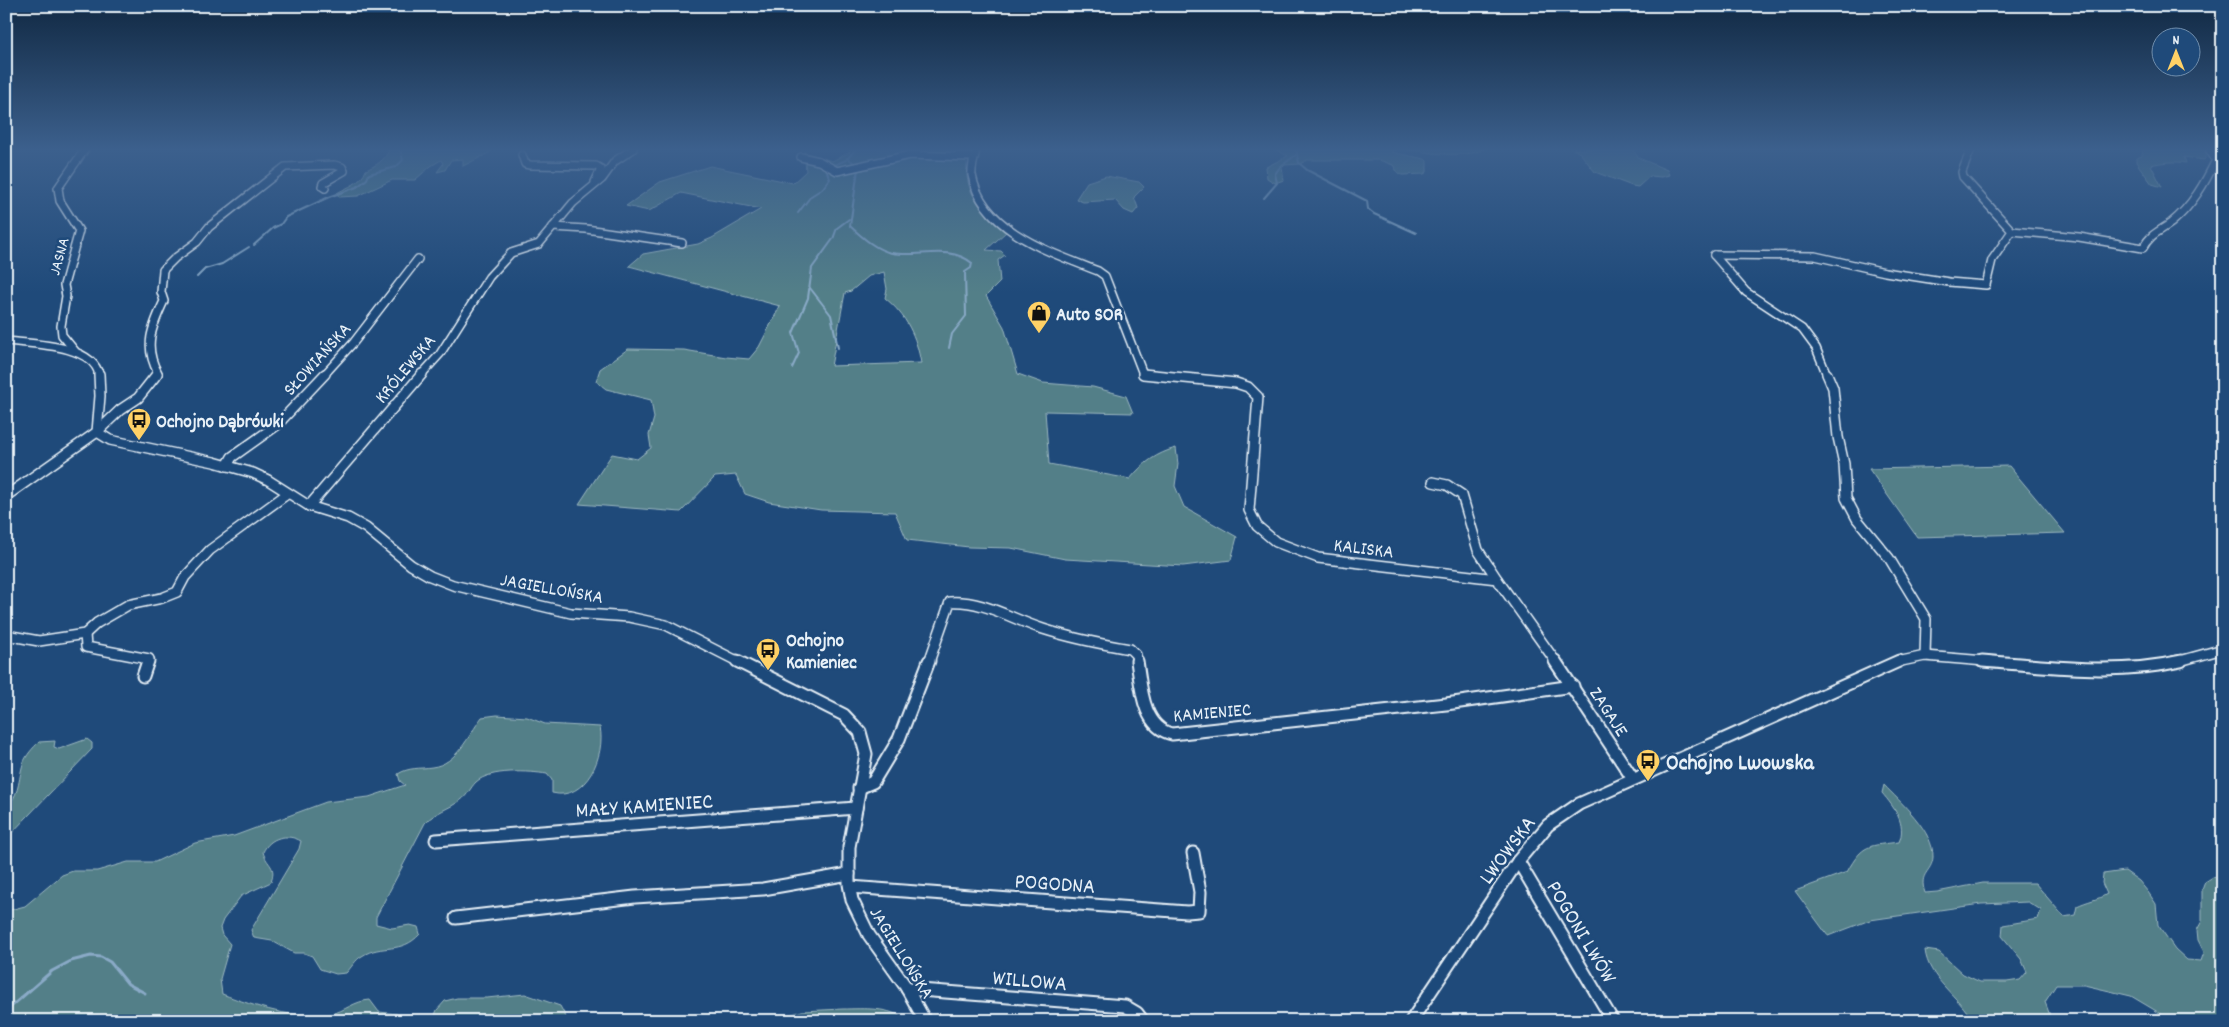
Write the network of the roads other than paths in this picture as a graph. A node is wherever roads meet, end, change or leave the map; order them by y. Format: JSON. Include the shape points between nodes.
{"nodes":[{"id":1,"x":59,"y":197,"type":"edge"},
{"id":2,"x":247,"y":197,"type":"edge"},
{"id":3,"x":581,"y":197,"type":"edge"},
{"id":4,"x":980,"y":197,"type":"edge"},
{"id":5,"x":1981,"y":197,"type":"edge"},
{"id":6,"x":2195,"y":197,"type":"edge"},
{"id":7,"x":552,"y":227,"type":"junction"},
{"id":8,"x":2012,"y":231,"type":"junction"},
{"id":9,"x":682,"y":243,"type":"dead end"},
{"id":10,"x":418,"y":259,"type":"dead end"},
{"id":11,"x":6,"y":341,"type":"edge"},
{"id":12,"x":75,"y":351,"type":"junction"},
{"id":13,"x":97,"y":432,"type":"junction"},
{"id":14,"x":227,"y":466,"type":"junction"},
{"id":15,"x":1433,"y":482,"type":"dead end"},
{"id":16,"x":287,"y":494,"type":"junction"},
{"id":17,"x":6,"y":496,"type":"edge"},
{"id":18,"x":309,"y":506,"type":"junction"},
{"id":19,"x":1497,"y":579,"type":"junction"},
{"id":20,"x":85,"y":634,"type":"junction"},
{"id":21,"x":6,"y":635,"type":"edge"},
{"id":22,"x":2223,"y":649,"type":"edge"},
{"id":23,"x":1925,"y":656,"type":"junction"},
{"id":24,"x":143,"y":676,"type":"dead end"},
{"id":25,"x":1573,"y":686,"type":"junction"},
{"id":26,"x":1633,"y":779,"type":"junction"},
{"id":27,"x":859,"y":788,"type":"junction"},
{"id":28,"x":856,"y":808,"type":"junction"},
{"id":29,"x":436,"y":840,"type":"dead end"},
{"id":30,"x":1193,"y":853,"type":"dead end"},
{"id":31,"x":1518,"y":861,"type":"junction"},
{"id":32,"x":848,"y":874,"type":"junction"},
{"id":33,"x":850,"y":886,"type":"junction"},
{"id":34,"x":456,"y":918,"type":"dead end"},
{"id":35,"x":907,"y":989,"type":"junction"},
{"id":36,"x":925,"y":1021,"type":"edge"},
{"id":37,"x":1143,"y":1021,"type":"edge"},
{"id":38,"x":1412,"y":1021,"type":"edge"},
{"id":39,"x":1613,"y":1021,"type":"edge"}],
"edges":[{"from":1,"to":12,"type":"street","name":"JASNA","via":[[79,231],[64,285],[66,296],[61,326],[62,335]]},
{"from":2,"to":13,"type":"street","via":[[163,270],[164,301],[152,328],[150,343],[151,360],[158,372],[138,398]]},
{"from":3,"to":7,"type":"street","name":"KRÓLEWSKA"},
{"from":4,"to":19,"type":"street","name":"KALISKA","via":[[988,212],[1023,238],[1105,276],[1143,374],[1240,384],[1254,393],[1259,402],[1249,510],[1256,526],[1276,542],[1318,558]]},
{"from":5,"to":8,"type":"street"},
{"from":6,"to":8,"type":"street","via":[[2172,222],[2149,237],[2143,248],[2079,237]]},
{"from":7,"to":9,"type":"street"},
{"from":7,"to":18,"type":"street","name":"KRÓLEWSKA","via":[[536,247],[511,254],[489,277],[440,354]]},
{"from":8,"to":23,"type":"street","via":[[1992,260],[1986,285],[1884,272],[1815,256],[1714,255],[1746,292],[1802,329],[1816,348],[1833,388],[1846,498],[1857,519],[1889,558],[1926,619]]},
{"from":10,"to":14,"type":"street","name":"SŁOWIAŃSKA","via":[[354,342],[278,425],[232,457]]},
{"from":11,"to":12,"type":"street"},
{"from":12,"to":13,"type":"street","via":[[96,364],[100,382]]},
{"from":13,"to":14,"type":"street","name":"JAGIELLOŃSKA","via":[[110,440]]},
{"from":13,"to":17,"type":"street"},
{"from":14,"to":16,"type":"street","name":"JAGIELLOŃSKA","via":[[268,480]]},
{"from":15,"to":19,"type":"street","via":[[1446,485],[1462,495],[1478,550]]},
{"from":16,"to":18,"type":"street","name":"JAGIELLOŃSKA"},
{"from":16,"to":20,"type":"street","via":[[212,548],[181,582],[177,592],[128,605]]},
{"from":18,"to":27,"type":"street","name":"JAGIELLOŃSKA","via":[[348,518],[366,528],[411,564],[453,585],[563,611],[629,616],[666,625],[844,715],[856,725],[865,741],[866,754]]},
{"from":19,"to":25,"type":"street"},
{"from":20,"to":21,"type":"street","via":[[39,641]]},
{"from":20,"to":24,"type":"street","via":[[86,648],[149,659]]},
{"from":22,"to":23,"type":"street","name":"LWOWSKA","via":[[2148,668],[2109,671]]},
{"from":23,"to":26,"type":"street","name":"LWOWSKA","via":[[1901,660]]},
{"from":25,"to":26,"type":"street","name":"ZAGAJE"},
{"from":25,"to":27,"type":"street","name":"KAMIENIEC","via":[[1446,704],[1169,734],[1156,726],[1149,716],[1136,655],[1130,649],[1042,629],[962,600],[950,602],[899,738],[872,782]]},
{"from":26,"to":31,"type":"street","name":"LWOWSKA","via":[[1579,804],[1552,821]]},
{"from":27,"to":28,"type":"street","name":"JAGIELLOŃSKA"},
{"from":28,"to":29,"type":"street","name":"MAŁY KAMIENIEC"},
{"from":28,"to":32,"type":"street","name":"JAGIELLOŃSKA"},
{"from":30,"to":33,"type":"street","name":"POGODNA","via":[[1200,892],[1199,910],[1187,912]]},
{"from":31,"to":38,"type":"street","name":"LWOWSKA"},
{"from":31,"to":39,"type":"street","name":"POGONI LWÓW"},
{"from":32,"to":33,"type":"street","name":"JAGIELLOŃSKA"},
{"from":32,"to":34,"type":"street","via":[[763,888],[635,897]]},
{"from":33,"to":35,"type":"street","name":"JAGIELLOŃSKA","via":[[852,900],[872,940]]},
{"from":35,"to":36,"type":"street","name":"JAGIELLOŃSKA"},
{"from":35,"to":37,"type":"street","name":"WILLOWA","via":[[1125,1006],[1138,1013]]}]}
